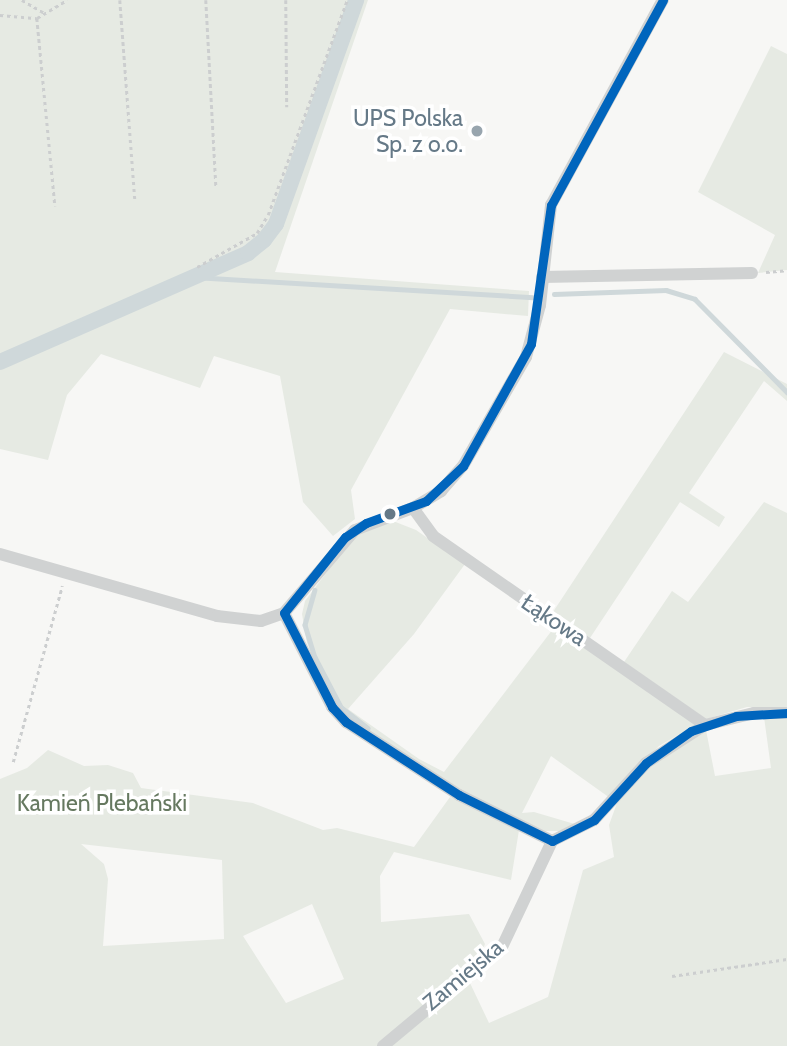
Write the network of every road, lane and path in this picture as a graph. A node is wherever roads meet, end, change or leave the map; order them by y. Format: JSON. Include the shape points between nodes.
{"nodes":[{"id":1,"x":22,"y":0,"type":"edge"},
{"id":2,"x":67,"y":0,"type":"edge"},
{"id":3,"x":120,"y":0,"type":"edge"},
{"id":4,"x":206,"y":0,"type":"edge"},
{"id":5,"x":286,"y":0,"type":"edge"},
{"id":6,"x":348,"y":0,"type":"edge"},
{"id":7,"x":663,"y":0,"type":"edge"},
{"id":8,"x":46,"y":14,"type":"junction"},
{"id":9,"x":0,"y":15,"type":"edge"},
{"id":10,"x":37,"y":18,"type":"junction"},
{"id":11,"x":287,"y":107,"type":"dead end"},
{"id":12,"x":216,"y":186,"type":"dead end"},
{"id":13,"x":135,"y":199,"type":"dead end"},
{"id":14,"x":55,"y":206,"type":"dead end"},
{"id":15,"x":197,"y":267,"type":"dead end"},
{"id":16,"x":787,"y":270,"type":"edge"},
{"id":17,"x":752,"y":273,"type":"joint"},
{"id":18,"x":542,"y":277,"type":"junction"},
{"id":19,"x":413,"y":508,"type":"junction"},
{"id":20,"x":0,"y":554,"type":"edge"},
{"id":21,"x":65,"y":575,"type":"junction"},
{"id":22,"x":284,"y":613,"type":"junction"},
{"id":23,"x":787,"y":713,"type":"edge"},
{"id":24,"x":705,"y":724,"type":"junction"},
{"id":25,"x":13,"y":762,"type":"dead end"},
{"id":26,"x":552,"y":841,"type":"junction"},
{"id":27,"x":787,"y":959,"type":"edge"},
{"id":28,"x":672,"y":975,"type":"dead end"},
{"id":29,"x":383,"y":1046,"type":"edge"}],
"edges":[{"from":1,"to":8,"type":"path"},
{"from":2,"to":8,"type":"path"},
{"from":3,"to":13,"type":"path"},
{"from":4,"to":12,"type":"path"},
{"from":5,"to":11,"type":"path"},
{"from":6,"to":15,"type":"path","via":[[268,215],[257,233]]},
{"from":7,"to":18,"type":"street","via":[[625,76],[561,182],[545,231]]},
{"from":8,"to":10,"type":"path"},
{"from":9,"to":10,"type":"path"},
{"from":10,"to":14,"type":"path"},
{"from":16,"to":17,"type":"path"},
{"from":17,"to":18,"type":"street"},
{"from":18,"to":19,"type":"street","via":[[536,329],[516,378],[452,480]]},
{"from":19,"to":22,"type":"street","via":[[366,523],[345,537]]},
{"from":19,"to":24,"type":"street","name":"Łąkowa","via":[[432,536]]},
{"from":20,"to":21,"type":"street"},
{"from":21,"to":22,"type":"street","via":[[236,621],[261,621]]},
{"from":21,"to":25,"type":"path"},
{"from":22,"to":26,"type":"street","via":[[332,707],[346,722],[459,794]]},
{"from":23,"to":24,"type":"street","via":[[754,713]]},
{"from":24,"to":26,"type":"street","via":[[646,763],[594,820]]},
{"from":26,"to":29,"type":"street","name":"Zamiejska","via":[[502,947]]},
{"from":27,"to":28,"type":"path"}]}
